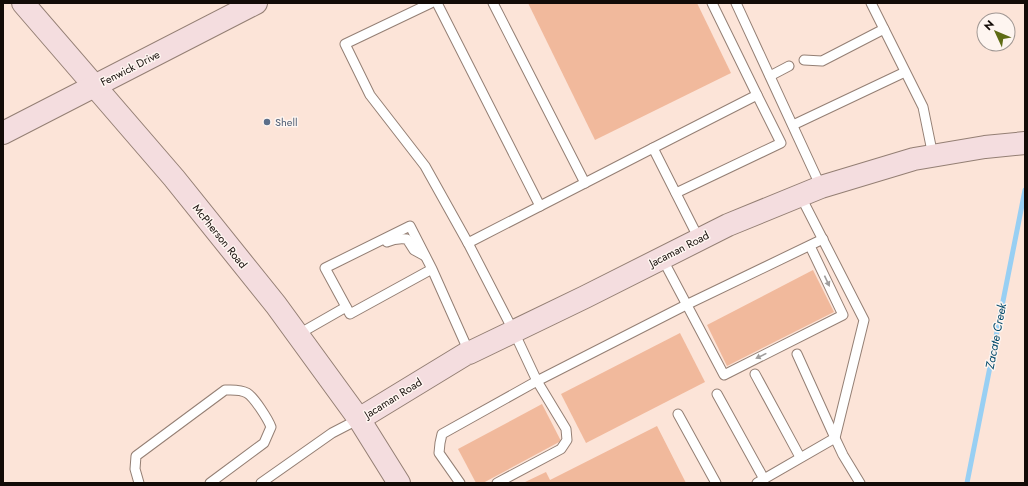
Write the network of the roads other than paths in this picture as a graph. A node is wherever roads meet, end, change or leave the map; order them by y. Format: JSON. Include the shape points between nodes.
{"nodes":[{"id":1,"x":23,"y":3,"type":"edge"},
{"id":2,"x":256,"y":3,"type":"edge"},
{"id":3,"x":430,"y":3,"type":"edge"},
{"id":4,"x":437,"y":3,"type":"edge"},
{"id":5,"x":493,"y":3,"type":"edge"},
{"id":6,"x":712,"y":3,"type":"edge"},
{"id":7,"x":736,"y":3,"type":"edge"},
{"id":8,"x":871,"y":3,"type":"edge"},
{"id":9,"x":884,"y":29,"type":"junction"},
{"id":10,"x":804,"y":60,"type":"dead end"},
{"id":11,"x":789,"y":66,"type":"dead end"},
{"id":12,"x":905,"y":72,"type":"junction"},
{"id":13,"x":770,"y":76,"type":"junction"},
{"id":14,"x":95,"y":86,"type":"junction"},
{"id":15,"x":757,"y":95,"type":"junction"},
{"id":16,"x":793,"y":125,"type":"junction"},
{"id":17,"x":3,"y":133,"type":"edge"},
{"id":18,"x":1025,"y":143,"type":"edge"},
{"id":19,"x":653,"y":148,"type":"junction"},
{"id":20,"x":933,"y":156,"type":"junction"},
{"id":21,"x":585,"y":183,"type":"junction"},
{"id":22,"x":821,"y":187,"type":"junction"},
{"id":23,"x":676,"y":194,"type":"junction"},
{"id":24,"x":800,"y":195,"type":"junction"},
{"id":25,"x":540,"y":206,"type":"junction"},
{"id":26,"x":823,"y":239,"type":"junction"},
{"id":27,"x":699,"y":240,"type":"junction"},
{"id":28,"x":468,"y":243,"type":"junction"},
{"id":29,"x":810,"y":246,"type":"junction"},
{"id":30,"x":425,"y":256,"type":"junction"},
{"id":31,"x":662,"y":258,"type":"junction"},
{"id":32,"x":330,"y":266,"type":"junction"},
{"id":33,"x":432,"y":269,"type":"junction"},
{"id":34,"x":686,"y":305,"type":"junction"},
{"id":35,"x":346,"y":307,"type":"junction"},
{"id":36,"x":514,"y":332,"type":"junction"},
{"id":37,"x":297,"y":335,"type":"junction"},
{"id":38,"x":468,"y":352,"type":"junction"},
{"id":39,"x":797,"y":354,"type":"dead end"},
{"id":40,"x":755,"y":374,"type":"dead end"},
{"id":41,"x":537,"y":381,"type":"junction"},
{"id":42,"x":717,"y":394,"type":"dead end"},
{"id":43,"x":678,"y":414,"type":"dead end"},
{"id":44,"x":359,"y":419,"type":"junction"},
{"id":45,"x":835,"y":438,"type":"junction"},
{"id":46,"x":800,"y":458,"type":"junction"},
{"id":47,"x":760,"y":481,"type":"edge"},
{"id":48,"x":139,"y":483,"type":"edge"},
{"id":49,"x":210,"y":483,"type":"edge"},
{"id":50,"x":261,"y":483,"type":"edge"},
{"id":51,"x":399,"y":483,"type":"edge"},
{"id":52,"x":460,"y":483,"type":"edge"},
{"id":53,"x":497,"y":483,"type":"edge"},
{"id":54,"x":716,"y":483,"type":"edge"},
{"id":55,"x":860,"y":483,"type":"edge"}],
"edges":[{"from":1,"to":14,"type":"main road","name":"McPherson Road"},
{"from":2,"to":14,"type":"main road","name":"Fenwick Drive"},
{"from":3,"to":28,"type":"lane","via":[[345,44],[370,95],[425,166]]},
{"from":4,"to":25,"type":"lane"},
{"from":5,"to":21,"type":"lane"},
{"from":6,"to":15,"type":"lane"},
{"from":7,"to":13,"type":"lane"},
{"from":8,"to":9,"type":"lane"},
{"from":9,"to":10,"type":"lane","via":[[822,61]]},
{"from":9,"to":12,"type":"lane"},
{"from":11,"to":13,"type":"lane"},
{"from":12,"to":16,"type":"lane"},
{"from":12,"to":20,"type":"lane","via":[[923,107]]},
{"from":13,"to":16,"type":"lane"},
{"from":14,"to":17,"type":"main road","name":"Fenwick Drive"},
{"from":14,"to":37,"type":"main road","name":"McPherson Road","via":[[183,190],[276,305]]},
{"from":15,"to":19,"type":"lane"},
{"from":15,"to":23,"type":"lane","via":[[781,143]]},
{"from":16,"to":22,"type":"lane"},
{"from":18,"to":20,"type":"main road","name":"Jacaman Road"},
{"from":19,"to":21,"type":"lane"},
{"from":19,"to":23,"type":"lane"},
{"from":20,"to":22,"type":"main road","name":"Jacaman Road","via":[[914,159]]},
{"from":21,"to":25,"type":"lane"},
{"from":22,"to":24,"type":"main road","name":"Jacaman Road"},
{"from":23,"to":27,"type":"lane"},
{"from":24,"to":26,"type":"lane"},
{"from":24,"to":27,"type":"main road","name":"Jacaman Road","via":[[728,224]]},
{"from":25,"to":28,"type":"lane"},
{"from":26,"to":29,"type":"lane"},
{"from":26,"to":45,"type":"lane","via":[[864,320]]},
{"from":27,"to":31,"type":"main road","name":"Jacaman Road"},
{"from":28,"to":36,"type":"lane"},
{"from":29,"to":34,"type":"lane"},
{"from":29,"to":34,"type":"lane","one_way":true,"via":[[843,316],[724,375]]},
{"from":30,"to":32,"type":"lane","via":[[414,250],[407,240],[400,238],[392,239],[340,267]]},
{"from":30,"to":32,"type":"lane","via":[[410,226]]},
{"from":30,"to":33,"type":"lane"},
{"from":31,"to":34,"type":"lane"},
{"from":31,"to":36,"type":"main road","name":"Jacaman Road"},
{"from":32,"to":35,"type":"lane","via":[[325,268]]},
{"from":33,"to":35,"type":"lane","via":[[350,314]]},
{"from":33,"to":38,"type":"lane"},
{"from":34,"to":41,"type":"lane"},
{"from":35,"to":37,"type":"lane"},
{"from":36,"to":38,"type":"main road","name":"Jacaman Road"},
{"from":36,"to":41,"type":"lane"},
{"from":37,"to":44,"type":"main road","name":"McPherson Road"},
{"from":38,"to":44,"type":"main road","name":"Jacaman Road"},
{"from":39,"to":45,"type":"lane"},
{"from":40,"to":46,"type":"lane"},
{"from":41,"to":52,"type":"lane","via":[[442,434],[439,453]]},
{"from":41,"to":53,"type":"lane","via":[[566,429],[566,440],[561,449]]},
{"from":42,"to":47,"type":"lane"},
{"from":43,"to":54,"type":"lane"},
{"from":44,"to":50,"type":"lane","via":[[332,433]]},
{"from":44,"to":51,"type":"main road","name":"McPherson Road"},
{"from":45,"to":46,"type":"lane"},
{"from":45,"to":55,"type":"lane"},
{"from":46,"to":47,"type":"lane"},
{"from":48,"to":49,"type":"lane","via":[[135,469],[136,456],[225,390],[248,393],[271,427],[264,443]]}]}
